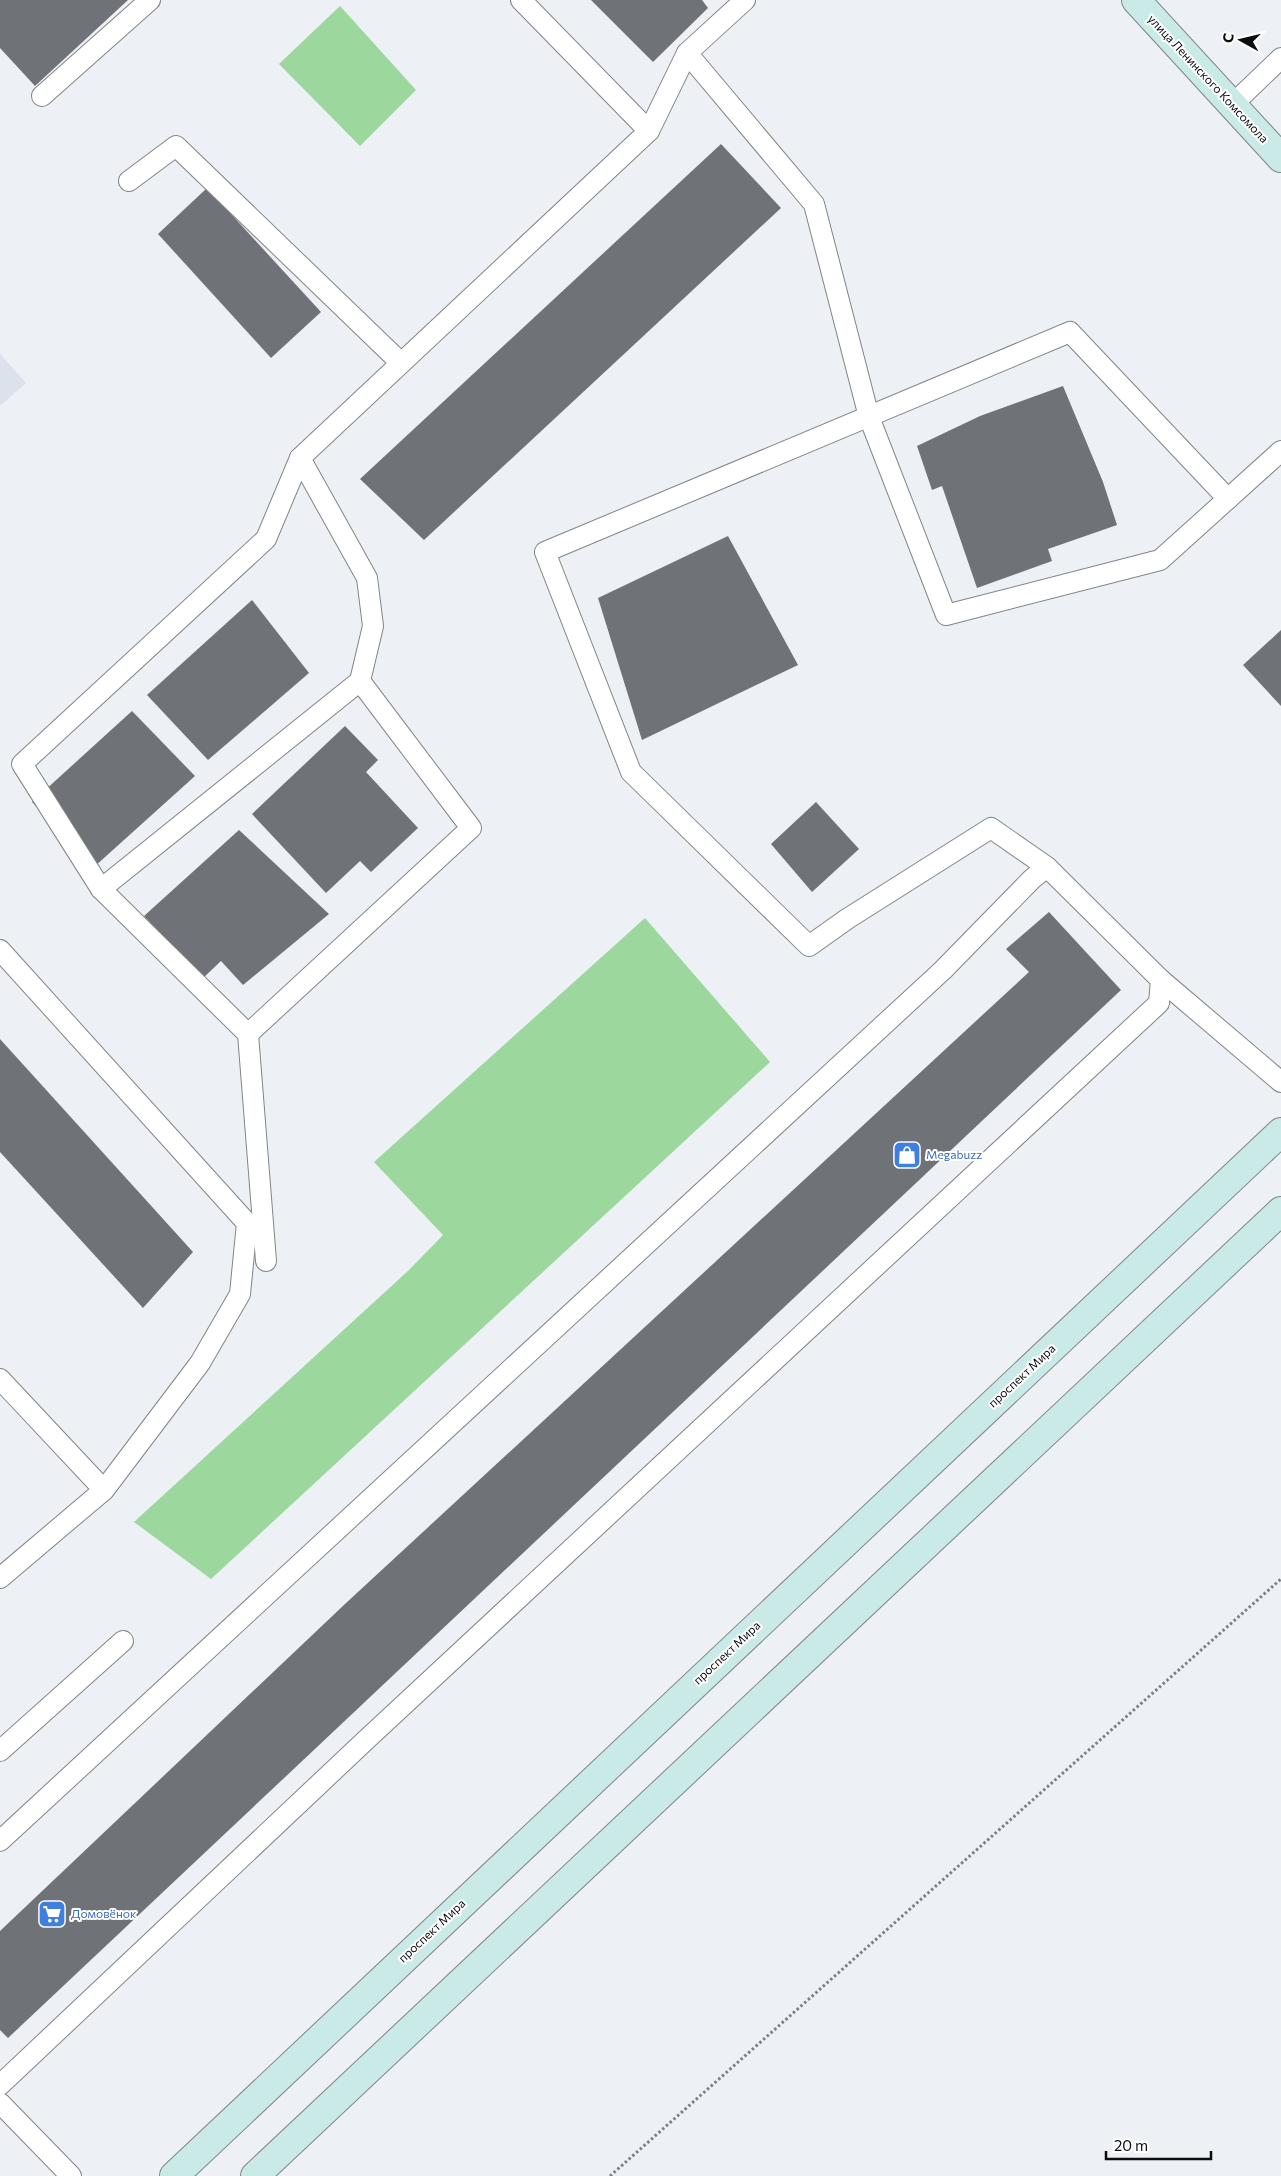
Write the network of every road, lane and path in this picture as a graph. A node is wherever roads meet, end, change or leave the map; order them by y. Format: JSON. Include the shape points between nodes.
{"nodes":[{"id":1,"x":150,"y":0,"type":"edge"},
{"id":2,"x":521,"y":0,"type":"edge"},
{"id":3,"x":745,"y":0,"type":"edge"},
{"id":4,"x":1136,"y":0,"type":"edge"},
{"id":5,"x":687,"y":53,"type":"junction"},
{"id":6,"x":1281,"y":58,"type":"edge"},
{"id":7,"x":42,"y":96,"type":"dead end"},
{"id":8,"x":1232,"y":105,"type":"junction"},
{"id":9,"x":649,"y":131,"type":"junction"},
{"id":10,"x":1281,"y":158,"type":"edge"},
{"id":11,"x":129,"y":181,"type":"dead end"},
{"id":12,"x":401,"y":363,"type":"junction"},
{"id":13,"x":869,"y":417,"type":"junction"},
{"id":14,"x":1281,"y":451,"type":"edge"},
{"id":15,"x":300,"y":458,"type":"junction"},
{"id":16,"x":1228,"y":499,"type":"junction"},
{"id":17,"x":360,"y":681,"type":"junction"},
{"id":18,"x":1047,"y":867,"type":"junction"},
{"id":19,"x":101,"y":890,"type":"junction"},
{"id":20,"x":0,"y":950,"type":"edge"},
{"id":21,"x":1161,"y":980,"type":"junction"},
{"id":22,"x":248,"y":1034,"type":"junction"},
{"id":23,"x":1281,"y":1082,"type":"edge"},
{"id":24,"x":1281,"y":1132,"type":"edge"},
{"id":25,"x":1281,"y":1211,"type":"edge"},
{"id":26,"x":266,"y":1261,"type":"dead end"},
{"id":27,"x":0,"y":1380,"type":"edge"},
{"id":28,"x":104,"y":1490,"type":"junction"},
{"id":29,"x":0,"y":1578,"type":"edge"},
{"id":30,"x":1281,"y":1579,"type":"edge"},
{"id":31,"x":123,"y":1641,"type":"dead end"},
{"id":32,"x":0,"y":1751,"type":"edge"},
{"id":33,"x":0,"y":1841,"type":"edge"},
{"id":34,"x":0,"y":2085,"type":"edge"},
{"id":35,"x":0,"y":2103,"type":"edge"},
{"id":36,"x":71,"y":2176,"type":"edge"},
{"id":37,"x":174,"y":2176,"type":"edge"},
{"id":38,"x":256,"y":2176,"type":"edge"},
{"id":39,"x":610,"y":2176,"type":"edge"}],
"edges":[{"from":1,"to":7,"type":"lane"},
{"from":2,"to":9,"type":"lane"},
{"from":3,"to":5,"type":"lane"},
{"from":4,"to":8,"type":"main road","name":"улица Ленинского Комсомола"},
{"from":5,"to":9,"type":"lane"},
{"from":5,"to":13,"type":"lane","via":[[814,204]]},
{"from":6,"to":8,"type":"lane"},
{"from":8,"to":10,"type":"main road","name":"улица Ленинского Комсомола"},
{"from":9,"to":12,"type":"lane"},
{"from":11,"to":12,"type":"lane","via":[[176,146]]},
{"from":12,"to":15,"type":"lane"},
{"from":13,"to":16,"type":"lane","via":[[1070,332]]},
{"from":13,"to":16,"type":"lane","via":[[946,615],[1160,560]]},
{"from":13,"to":18,"type":"lane","via":[[545,552],[627,762],[631,772],[809,946],[991,828]]},
{"from":14,"to":16,"type":"lane"},
{"from":15,"to":17,"type":"lane","via":[[367,578],[373,626]]},
{"from":15,"to":19,"type":"lane","via":[[266,539],[22,764]]},
{"from":17,"to":19,"type":"lane"},
{"from":17,"to":22,"type":"lane","via":[[471,828]]},
{"from":18,"to":21,"type":"lane"},
{"from":18,"to":33,"type":"lane","via":[[928,984]]},
{"from":19,"to":22,"type":"lane"},
{"from":20,"to":28,"type":"lane","via":[[247,1223],[240,1294],[200,1363]]},
{"from":21,"to":23,"type":"lane"},
{"from":21,"to":34,"type":"lane","via":[[1159,1003]]},
{"from":22,"to":26,"type":"lane"},
{"from":24,"to":37,"type":"main road","name":"проспект Мира"},
{"from":25,"to":38,"type":"main road"},
{"from":27,"to":28,"type":"lane"},
{"from":28,"to":29,"type":"lane"},
{"from":30,"to":39,"type":"path"},
{"from":31,"to":32,"type":"lane"},
{"from":35,"to":36,"type":"lane"}]}
